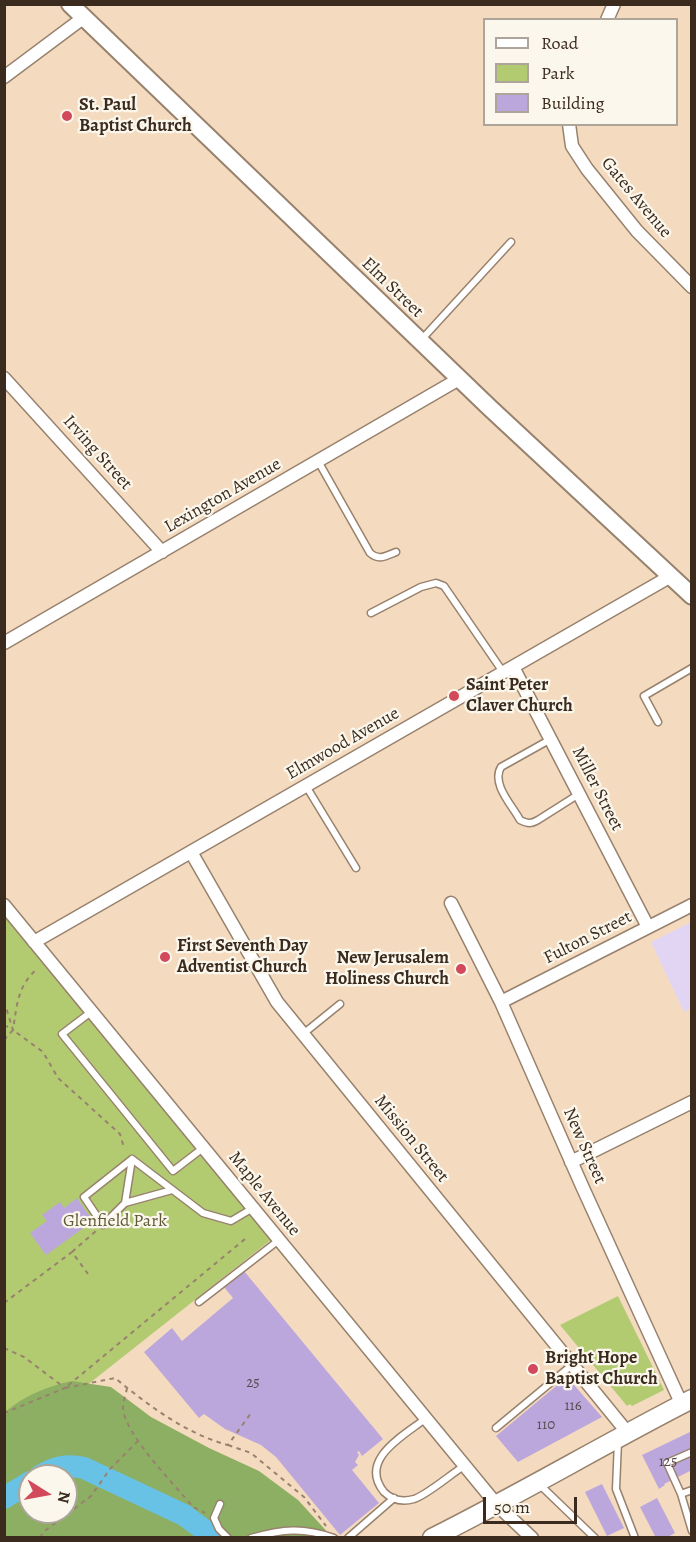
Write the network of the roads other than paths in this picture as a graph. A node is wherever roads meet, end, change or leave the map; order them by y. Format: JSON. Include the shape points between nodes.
{"nodes":[{"id":1,"x":70,"y":4,"type":"edge"},
{"id":2,"x":614,"y":4,"type":"edge"},
{"id":3,"x":83,"y":18,"type":"junction"},
{"id":4,"x":608,"y":18,"type":"edge"},
{"id":5,"x":4,"y":77,"type":"edge"},
{"id":6,"x":568,"y":126,"type":"edge"},
{"id":7,"x":511,"y":242,"type":"dead end"},
{"id":8,"x":692,"y":287,"type":"edge"},
{"id":9,"x":420,"y":341,"type":"junction"},
{"id":10,"x":4,"y":378,"type":"edge"},
{"id":11,"x":459,"y":379,"type":"junction"},
{"id":12,"x":318,"y":461,"type":"junction"},
{"id":13,"x":162,"y":552,"type":"junction"},
{"id":14,"x":396,"y":552,"type":"dead end"},
{"id":15,"x":671,"y":576,"type":"junction"},
{"id":16,"x":692,"y":596,"type":"edge"},
{"id":17,"x":371,"y":613,"type":"dead end"},
{"id":18,"x":4,"y":644,"type":"edge"},
{"id":19,"x":692,"y":668,"type":"edge"},
{"id":20,"x":508,"y":670,"type":"junction"},
{"id":21,"x":658,"y":722,"type":"dead end"},
{"id":22,"x":551,"y":739,"type":"junction"},
{"id":23,"x":306,"y":786,"type":"junction"},
{"id":24,"x":579,"y":794,"type":"junction"},
{"id":25,"x":191,"y":852,"type":"junction"},
{"id":26,"x":356,"y":868,"type":"dead end"},
{"id":27,"x":451,"y":903,"type":"dead end"},
{"id":28,"x":4,"y":905,"type":"edge"},
{"id":29,"x":692,"y":905,"type":"edge"},
{"id":30,"x":648,"y":927,"type":"junction"},
{"id":31,"x":34,"y":942,"type":"junction"},
{"id":32,"x":501,"y":1002,"type":"junction"},
{"id":33,"x":340,"y":1004,"type":"dead end"},
{"id":34,"x":91,"y":1012,"type":"junction"},
{"id":35,"x":303,"y":1034,"type":"junction"},
{"id":36,"x":692,"y":1102,"type":"edge"},
{"id":37,"x":203,"y":1148,"type":"junction"},
{"id":38,"x":132,"y":1159,"type":"junction"},
{"id":39,"x":571,"y":1162,"type":"junction"},
{"id":40,"x":172,"y":1190,"type":"junction"},
{"id":41,"x":125,"y":1203,"type":"junction"},
{"id":42,"x":253,"y":1208,"type":"junction"},
{"id":43,"x":279,"y":1240,"type":"junction"},
{"id":44,"x":200,"y":1302,"type":"dead end"},
{"id":45,"x":572,"y":1365,"type":"junction"},
{"id":46,"x":687,"y":1402,"type":"edge"},
{"id":47,"x":426,"y":1418,"type":"junction"},
{"id":48,"x":496,"y":1428,"type":"dead end"},
{"id":49,"x":622,"y":1435,"type":"junction"},
{"id":50,"x":692,"y":1452,"type":"edge"},
{"id":51,"x":464,"y":1465,"type":"junction"},
{"id":52,"x":537,"y":1482,"type":"junction"},
{"id":53,"x":692,"y":1490,"type":"edge"},
{"id":54,"x":681,"y":1494,"type":"junction"},
{"id":55,"x":394,"y":1498,"type":"junction"},
{"id":56,"x":220,"y":1504,"type":"dead end"},
{"id":57,"x":497,"y":1505,"type":"junction"},
{"id":58,"x":692,"y":1531,"type":"edge"},
{"id":59,"x":228,"y":1538,"type":"edge"},
{"id":60,"x":251,"y":1538,"type":"edge"},
{"id":61,"x":334,"y":1538,"type":"edge"},
{"id":62,"x":348,"y":1538,"type":"edge"},
{"id":63,"x":432,"y":1538,"type":"edge"},
{"id":64,"x":532,"y":1538,"type":"edge"},
{"id":65,"x":595,"y":1538,"type":"edge"},
{"id":66,"x":635,"y":1538,"type":"edge"}],
"edges":[{"from":1,"to":3,"type":"street","name":"Elm Street"},
{"from":2,"to":4,"type":"street"},
{"from":3,"to":5,"type":"street"},
{"from":3,"to":9,"type":"street","name":"Elm Street"},
{"from":6,"to":8,"type":"street","name":"Gates Avenue","via":[[572,146],[587,170],[637,231]]},
{"from":7,"to":9,"type":"lane"},
{"from":9,"to":11,"type":"street","name":"Elm Street"},
{"from":10,"to":13,"type":"street","name":"Irving Street"},
{"from":11,"to":12,"type":"street","name":"Lexington Avenue"},
{"from":11,"to":15,"type":"street","name":"Elm Street"},
{"from":12,"to":13,"type":"street","name":"Lexington Avenue"},
{"from":12,"to":14,"type":"lane","via":[[370,553],[381,558]]},
{"from":13,"to":18,"type":"street","name":"Lexington Avenue"},
{"from":15,"to":16,"type":"street","name":"Elm Street"},
{"from":15,"to":20,"type":"street","name":"Elmwood Avenue"},
{"from":17,"to":20,"type":"lane","via":[[421,587],[436,583],[444,586]]},
{"from":19,"to":21,"type":"lane","via":[[644,696]]},
{"from":20,"to":22,"type":"street","name":"Miller Street"},
{"from":20,"to":23,"type":"street","name":"Elmwood Avenue"},
{"from":22,"to":24,"type":"street","name":"Miller Street"},
{"from":22,"to":24,"type":"lane","via":[[501,767],[498,782],[520,820],[532,824]]},
{"from":23,"to":25,"type":"street","name":"Elmwood Avenue"},
{"from":23,"to":26,"type":"lane"},
{"from":24,"to":30,"type":"street","name":"Miller Street"},
{"from":25,"to":31,"type":"street","name":"Elmwood Avenue"},
{"from":25,"to":35,"type":"street","name":"Mission Street","via":[[278,1002]]},
{"from":27,"to":32,"type":"street","name":"New Street"},
{"from":28,"to":31,"type":"street","name":"Maple Avenue"},
{"from":29,"to":30,"type":"street","name":"Fulton Street"},
{"from":30,"to":32,"type":"street","name":"Fulton Street"},
{"from":31,"to":34,"type":"street","name":"Maple Avenue"},
{"from":32,"to":39,"type":"street","name":"New Street"},
{"from":33,"to":35,"type":"lane"},
{"from":34,"to":37,"type":"street","name":"Maple Avenue"},
{"from":34,"to":37,"type":"lane","via":[[62,1034],[173,1171]]},
{"from":35,"to":45,"type":"street","name":"Mission Street"},
{"from":36,"to":39,"type":"street"},
{"from":37,"to":42,"type":"street","name":"Maple Avenue"},
{"from":38,"to":40,"type":"lane"},
{"from":38,"to":41,"type":"lane"},
{"from":38,"to":41,"type":"lane","via":[[84,1197],[103,1225]]},
{"from":39,"to":46,"type":"street","name":"New Street"},
{"from":40,"to":41,"type":"lane"},
{"from":40,"to":42,"type":"lane","via":[[203,1213],[231,1221]]},
{"from":42,"to":43,"type":"street","name":"Maple Avenue"},
{"from":43,"to":44,"type":"lane"},
{"from":43,"to":47,"type":"street","name":"Maple Avenue"},
{"from":45,"to":48,"type":"lane"},
{"from":45,"to":49,"type":"street","name":"Mission Street"},
{"from":46,"to":49,"type":"main road"},
{"from":47,"to":51,"type":"street","name":"Maple Avenue"},
{"from":47,"to":55,"type":"lane","via":[[384,1451],[375,1469],[379,1485]]},
{"from":49,"to":52,"type":"main road"},
{"from":49,"to":66,"type":"lane","via":[[616,1490]]},
{"from":50,"to":54,"type":"lane","via":[[667,1463]]},
{"from":51,"to":55,"type":"lane","via":[[416,1498]]},
{"from":51,"to":57,"type":"street","name":"Maple Avenue"},
{"from":52,"to":57,"type":"main road"},
{"from":52,"to":65,"type":"lane"},
{"from":53,"to":54,"type":"lane"},
{"from":54,"to":58,"type":"lane"},
{"from":55,"to":62,"type":"lane"},
{"from":56,"to":59,"type":"lane","via":[[214,1518]]},
{"from":57,"to":63,"type":"main road"},
{"from":57,"to":64,"type":"street","name":"Maple Avenue"},
{"from":60,"to":61,"type":"lane","via":[[289,1530],[312,1530]]}]}
